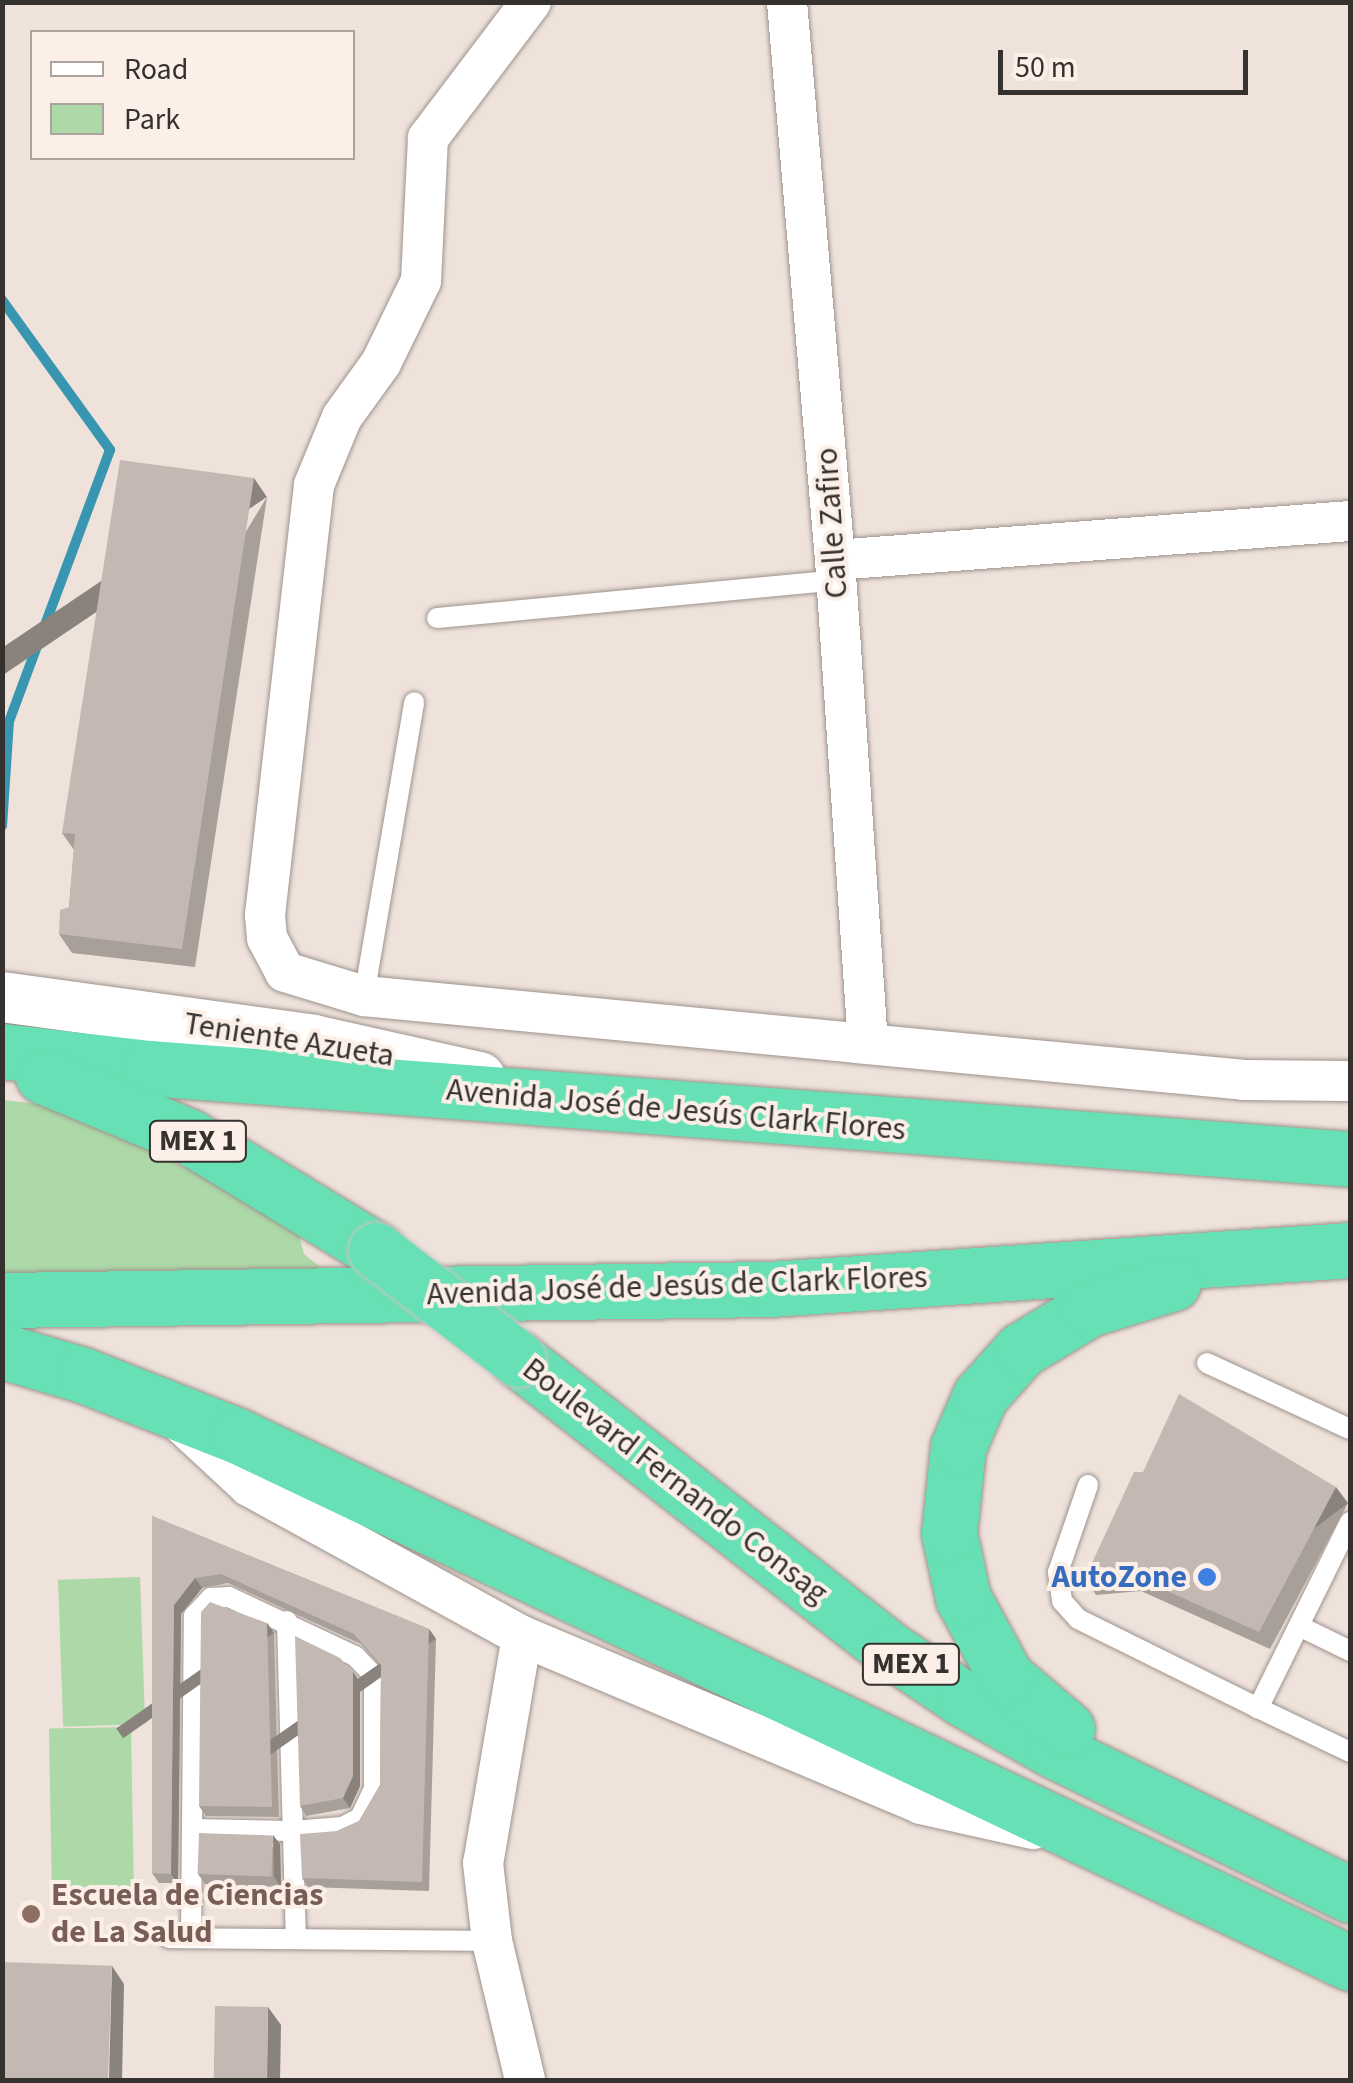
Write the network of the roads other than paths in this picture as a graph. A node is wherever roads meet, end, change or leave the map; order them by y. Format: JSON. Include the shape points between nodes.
{"nodes":[{"id":1,"x":531,"y":2,"type":"edge"},
{"id":2,"x":786,"y":2,"type":"edge"},
{"id":3,"x":1350,"y":521,"type":"edge"},
{"id":4,"x":836,"y":570,"type":"junction"},
{"id":5,"x":437,"y":618,"type":"dead end"},
{"id":6,"x":414,"y":702,"type":"dead end"},
{"id":7,"x":364,"y":996,"type":"junction"},
{"id":8,"x":2,"y":997,"type":"edge"},
{"id":9,"x":868,"y":1043,"type":"junction"},
{"id":10,"x":2,"y":1051,"type":"edge"},
{"id":11,"x":2,"y":1068,"type":"edge"},
{"id":12,"x":1350,"y":1081,"type":"edge"},
{"id":13,"x":572,"y":1102,"type":"junction"},
{"id":14,"x":1350,"y":1159,"type":"edge"},
{"id":15,"x":1350,"y":1250,"type":"edge"},
{"id":16,"x":1268,"y":1256,"type":"junction"},
{"id":17,"x":2,"y":1300,"type":"edge"},
{"id":18,"x":2,"y":1351,"type":"edge"},
{"id":19,"x":1207,"y":1363,"type":"dead end"},
{"id":20,"x":164,"y":1407,"type":"junction"},
{"id":21,"x":1350,"y":1428,"type":"edge"},
{"id":22,"x":1088,"y":1484,"type":"dead end"},
{"id":23,"x":1350,"y":1522,"type":"edge"},
{"id":24,"x":1345,"y":1546,"type":"edge"},
{"id":25,"x":287,"y":1621,"type":"junction"},
{"id":26,"x":1299,"y":1626,"type":"junction"},
{"id":27,"x":522,"y":1636,"type":"junction"},
{"id":28,"x":1350,"y":1650,"type":"edge"},
{"id":29,"x":1258,"y":1708,"type":"junction"},
{"id":30,"x":1350,"y":1752,"type":"edge"},
{"id":31,"x":1145,"y":1796,"type":"junction"},
{"id":32,"x":192,"y":1828,"type":"junction"},
{"id":33,"x":294,"y":1831,"type":"junction"},
{"id":34,"x":1093,"y":1837,"type":"junction"},
{"id":35,"x":1348,"y":1893,"type":"edge"},
{"id":36,"x":169,"y":1938,"type":"dead end"},
{"id":37,"x":191,"y":1938,"type":"junction"},
{"id":38,"x":296,"y":1938,"type":"junction"},
{"id":39,"x":492,"y":1940,"type":"junction"},
{"id":40,"x":1350,"y":1962,"type":"edge"},
{"id":41,"x":525,"y":2080,"type":"edge"}],
"edges":[{"from":1,"to":7,"type":"street","via":[[428,138],[421,282],[381,363],[342,417],[314,484],[266,938],[286,972]]},
{"from":2,"to":4,"type":"street","name":"Calle Zafiro"},
{"from":3,"to":4,"type":"street"},
{"from":4,"to":5,"type":"lane"},
{"from":4,"to":9,"type":"street","name":"Calle Zafiro"},
{"from":6,"to":7,"type":"lane"},
{"from":7,"to":9,"type":"street"},
{"from":8,"to":13,"type":"street","name":"Teniente Azueta","via":[[314,1040]]},
{"from":9,"to":12,"type":"street","via":[[1244,1080]]},
{"from":10,"to":13,"type":"highway","name":"Avenida José de Jesús Clark Flores"},
{"from":11,"to":31,"type":"highway","name":"Boulevard Fernando Consag","number":"MEX 1","bridge":true,"via":[[43,1076],[190,1137],[376,1250],[892,1651],[1040,1743]]},
{"from":13,"to":14,"type":"highway","name":"Avenida José de Jesús Clark Flores"},
{"from":15,"to":16,"type":"highway","name":"Avenida José de Jesús de Clark Flores"},
{"from":16,"to":17,"type":"highway","name":"Avenida José de Jesús de Clark Flores","via":[[770,1289]]},
{"from":16,"to":31,"type":"highway","via":[[1089,1310],[1046,1331],[994,1376],[958,1447],[950,1532],[975,1626],[1022,1693]]},
{"from":18,"to":20,"type":"highway","number":"MEX 1"},
{"from":19,"to":21,"type":"lane"},
{"from":20,"to":27,"type":"street","via":[[249,1486]]},
{"from":20,"to":34,"type":"highway","number":"MEX 1"},
{"from":22,"to":29,"type":"lane","via":[[1058,1572],[1062,1601],[1078,1619]]},
{"from":23,"to":24,"type":"lane"},
{"from":24,"to":26,"type":"lane"},
{"from":25,"to":32,"type":"lane","via":[[230,1597],[210,1598],[194,1616]]},
{"from":25,"to":33,"type":"lane"},
{"from":25,"to":33,"type":"lane","via":[[355,1656],[374,1676],[369,1806],[342,1828]]},
{"from":26,"to":28,"type":"lane"},
{"from":26,"to":29,"type":"lane"},
{"from":27,"to":34,"type":"street","via":[[921,1804]]},
{"from":27,"to":39,"type":"street","via":[[483,1863]]},
{"from":29,"to":30,"type":"lane"},
{"from":31,"to":35,"type":"highway","name":"Boulevard Fernando Consag","number":"MEX 1"},
{"from":32,"to":33,"type":"lane"},
{"from":32,"to":37,"type":"lane"},
{"from":33,"to":38,"type":"lane"},
{"from":34,"to":40,"type":"highway","number":"MEX 1"},
{"from":36,"to":37,"type":"lane"},
{"from":37,"to":38,"type":"lane"},
{"from":38,"to":39,"type":"lane"},
{"from":39,"to":41,"type":"street"}]}
